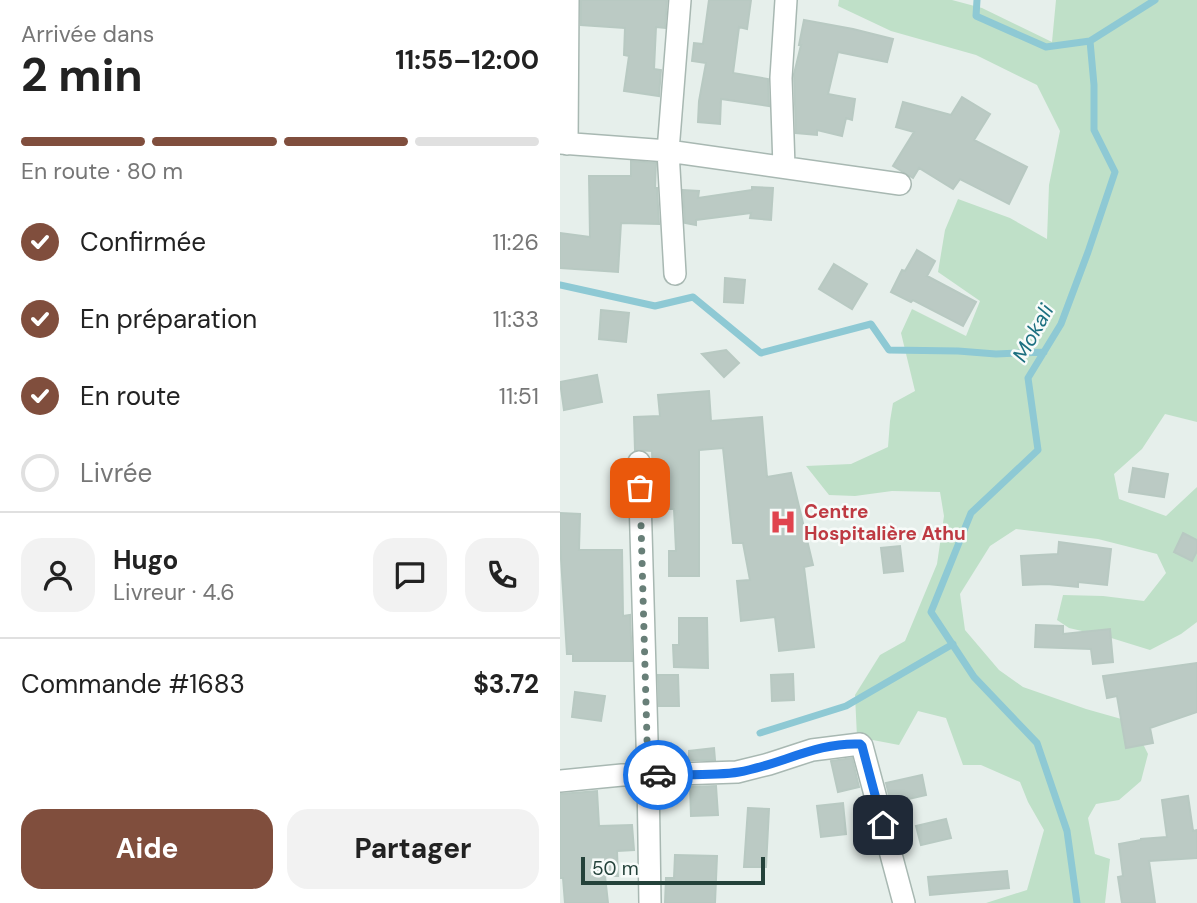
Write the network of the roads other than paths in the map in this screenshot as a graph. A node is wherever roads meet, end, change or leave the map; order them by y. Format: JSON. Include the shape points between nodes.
{"nodes":[{"id":1,"x":568,"y":0,"type":"edge"},
{"id":2,"x":680,"y":0,"type":"edge"},
{"id":3,"x":786,"y":0,"type":"edge"},
{"id":4,"x":564,"y":144,"type":"edge"},
{"id":5,"x":668,"y":151,"type":"junction"},
{"id":6,"x":784,"y":167,"type":"junction"},
{"id":7,"x":900,"y":184,"type":"dead end"},
{"id":8,"x":675,"y":274,"type":"dead end"},
{"id":9,"x":639,"y":462,"type":"dead end"},
{"id":10,"x":648,"y":775,"type":"junction"},
{"id":11,"x":560,"y":781,"type":"edge"},
{"id":12,"x":650,"y":903,"type":"edge"},
{"id":13,"x":904,"y":903,"type":"edge"}],
"edges":[{"from":1,"to":4,"type":"street"},
{"from":2,"to":5,"type":"street"},
{"from":3,"to":6,"type":"street","via":[[781,78]]},
{"from":4,"to":5,"type":"street"},
{"from":5,"to":6,"type":"street"},
{"from":5,"to":8,"type":"street"},
{"from":6,"to":7,"type":"street"},
{"from":9,"to":10,"type":"street"},
{"from":10,"to":11,"type":"street"},
{"from":10,"to":12,"type":"street"},
{"from":10,"to":13,"type":"street","via":[[737,772],[812,750],[860,744]]}]}
